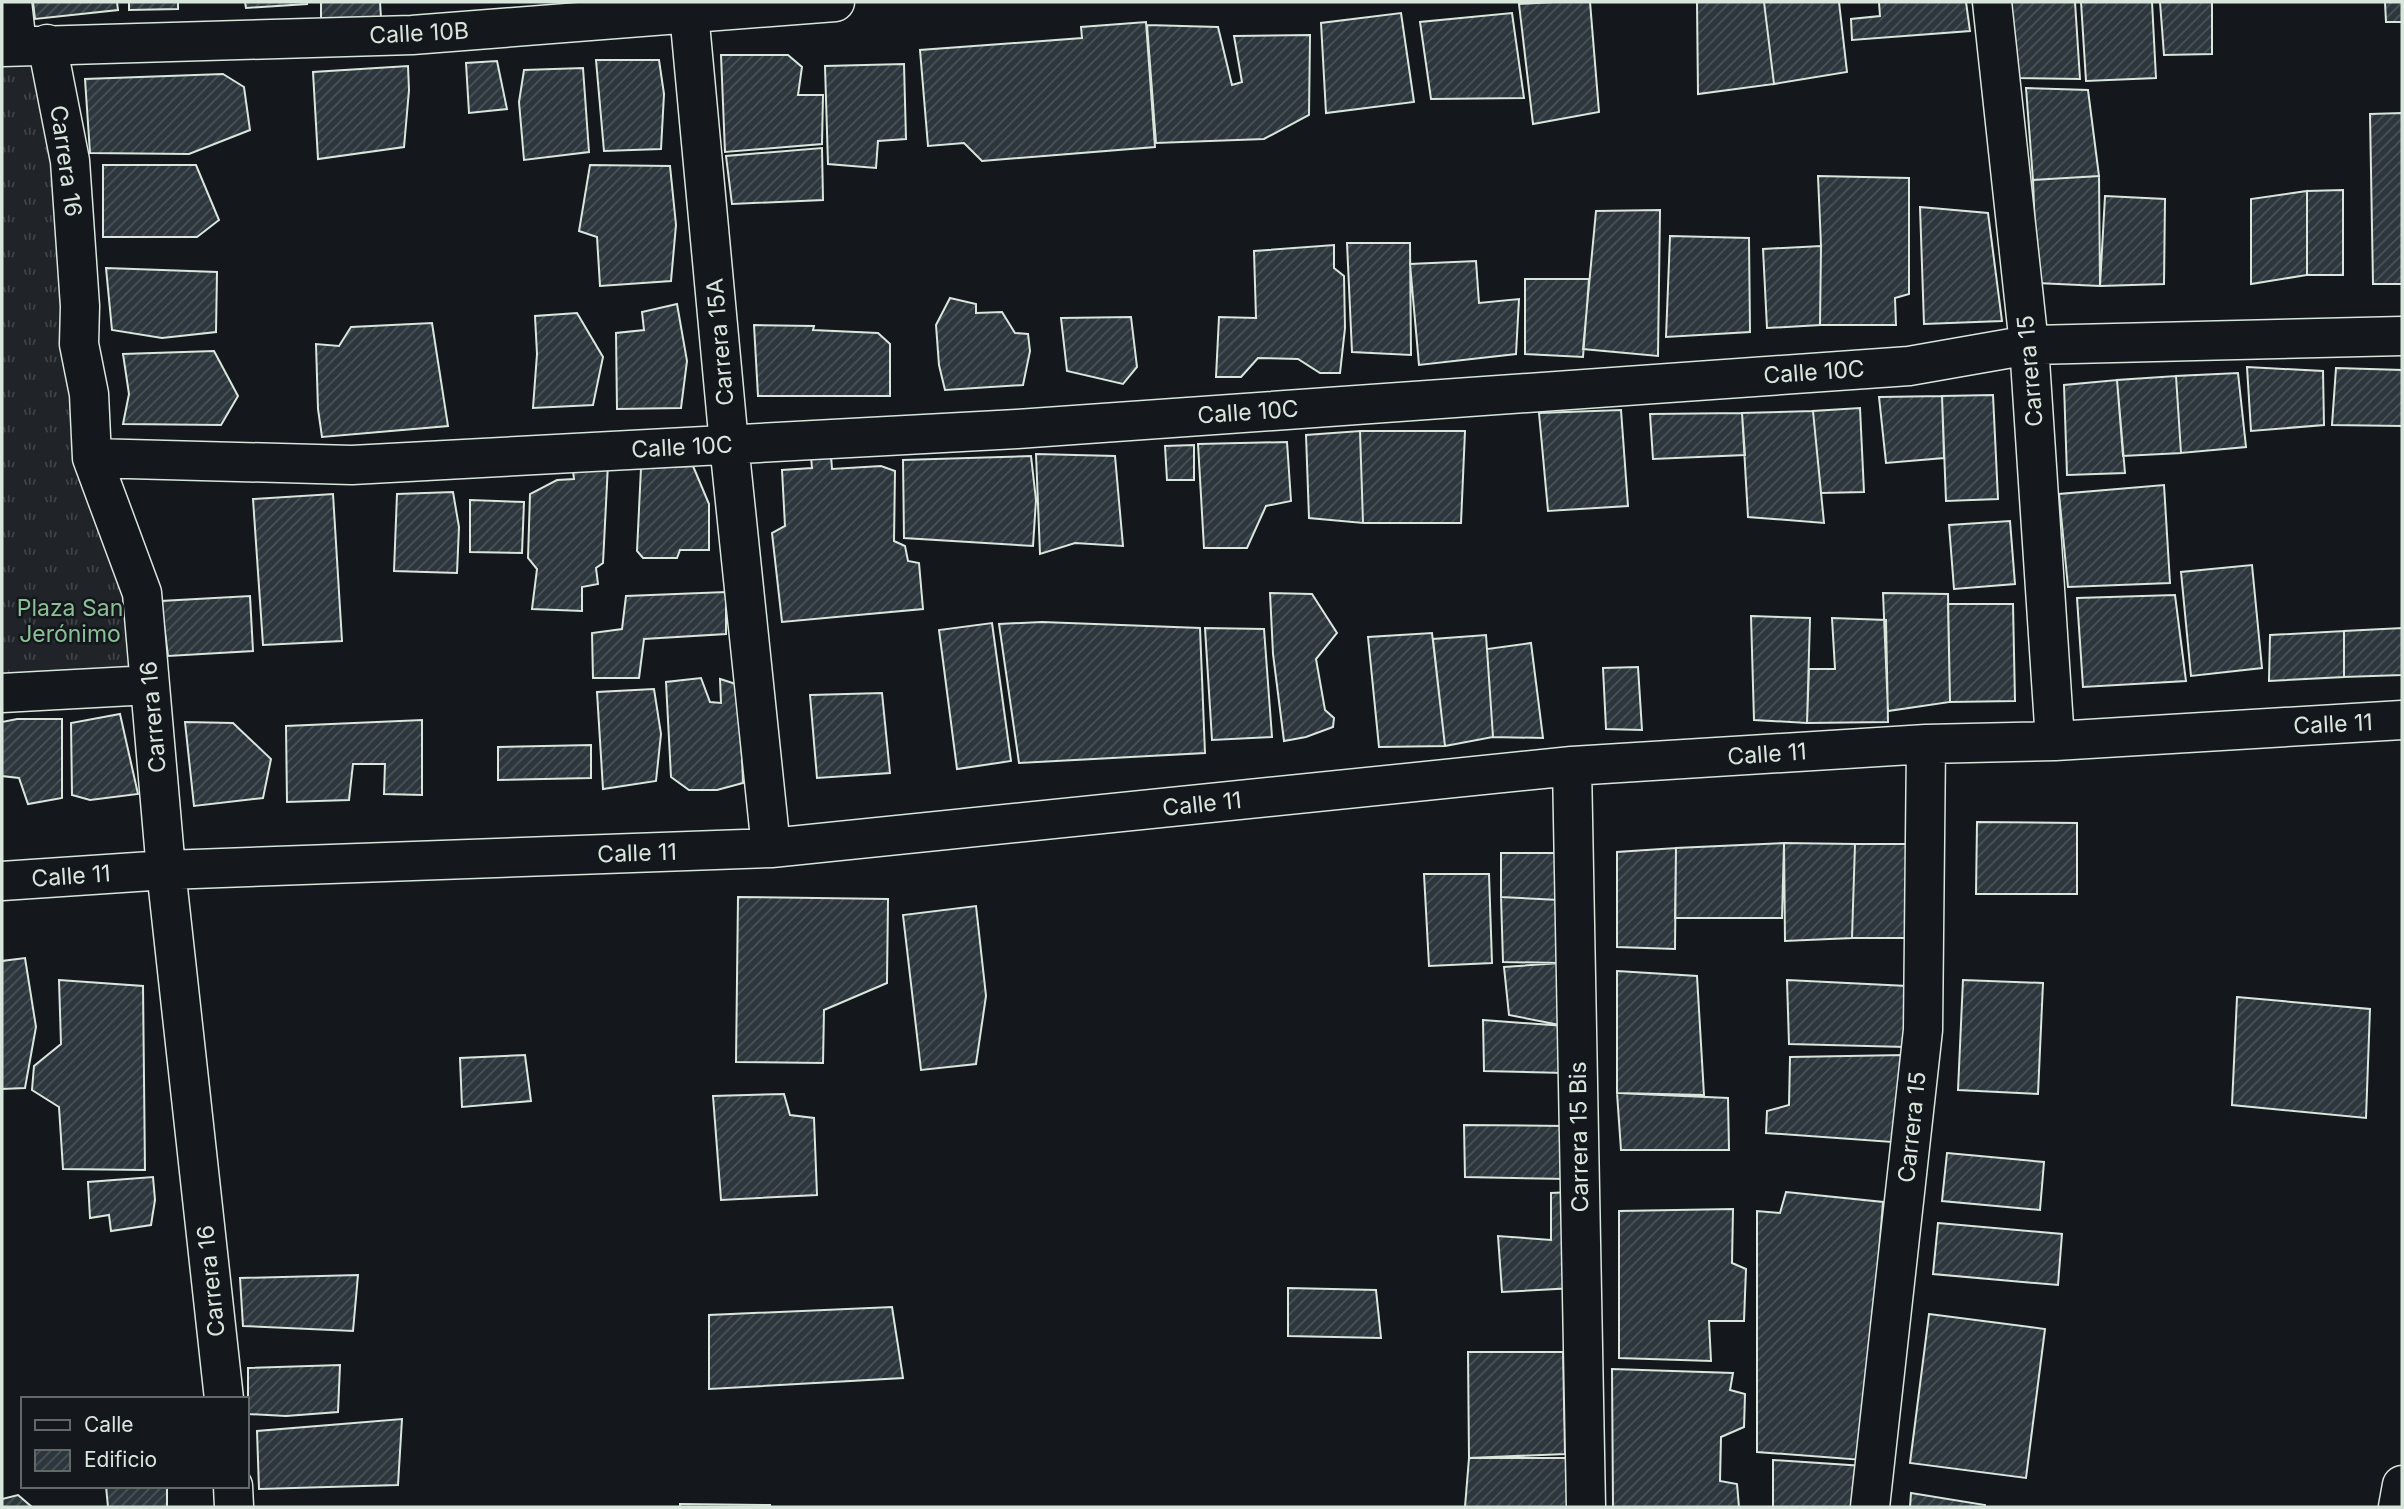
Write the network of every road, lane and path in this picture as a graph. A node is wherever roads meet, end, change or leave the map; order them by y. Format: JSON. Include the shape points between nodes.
{"nodes":[{"id":1,"x":12,"y":2,"type":"edge"},
{"id":2,"x":835,"y":2,"type":"edge"},
{"id":3,"x":1992,"y":2,"type":"edge"},
{"id":4,"x":689,"y":8,"type":"edge"},
{"id":5,"x":22,"y":46,"type":"edge"},
{"id":6,"x":2402,"y":337,"type":"edge"},
{"id":7,"x":2029,"y":345,"type":"junction"},
{"id":8,"x":729,"y":444,"type":"junction"},
{"id":9,"x":92,"y":458,"type":"junction"},
{"id":10,"x":150,"y":685,"type":"junction"},
{"id":11,"x":2,"y":693,"type":"edge"},
{"id":12,"x":2402,"y":720,"type":"edge"},
{"id":13,"x":2055,"y":741,"type":"junction"},
{"id":14,"x":1926,"y":744,"type":"junction"},
{"id":15,"x":1572,"y":766,"type":"junction"},
{"id":16,"x":771,"y":848,"type":"junction"},
{"id":17,"x":166,"y":870,"type":"junction"},
{"id":18,"x":2,"y":881,"type":"edge"},
{"id":19,"x":224,"y":1397,"type":"edge"},
{"id":20,"x":2402,"y":1485,"type":"edge"},
{"id":21,"x":233,"y":1488,"type":"edge"},
{"id":22,"x":234,"y":1507,"type":"edge"},
{"id":23,"x":1586,"y":1507,"type":"edge"},
{"id":24,"x":1870,"y":1507,"type":"edge"},
{"id":25,"x":2398,"y":1507,"type":"edge"}],
"edges":[{"from":1,"to":5,"type":"street","name":"Carrera 16"},
{"from":2,"to":4,"type":"street","name":"Calle 10B"},
{"from":3,"to":7,"type":"street","name":"Carrera 15"},
{"from":4,"to":5,"type":"street","name":"Calle 10B","via":[[412,35]]},
{"from":4,"to":8,"type":"street","name":"Carrera 15A"},
{"from":5,"to":9,"type":"street","name":"Carrera 16","via":[[70,161],[79,344],[89,394]]},
{"from":6,"to":7,"type":"street","name":"Calle 10C"},
{"from":7,"to":8,"type":"street","name":"Calle 10C","via":[[1909,366],[1031,428]]},
{"from":7,"to":13,"type":"street","name":"Carrera 15"},
{"from":8,"to":9,"type":"street","name":"Calle 10C","via":[[352,465]]},
{"from":8,"to":16,"type":"street","name":"Carrera 15A"},
{"from":9,"to":10,"type":"street","name":"Carrera 16","via":[[142,593]]},
{"from":10,"to":11,"type":"street"},
{"from":10,"to":17,"type":"street","name":"Carrera 16"},
{"from":12,"to":13,"type":"street","name":"Calle 11"},
{"from":13,"to":14,"type":"street","name":"Calle 11"},
{"from":14,"to":15,"type":"street","name":"Calle 11"},
{"from":14,"to":24,"type":"street","name":"Carrera 15","via":[[1923,1030]]},
{"from":15,"to":16,"type":"street","name":"Calle 11"},
{"from":15,"to":23,"type":"street","name":"Carrera 15 Bis"},
{"from":16,"to":17,"type":"street","name":"Calle 11"},
{"from":17,"to":18,"type":"street","name":"Calle 11"},
{"from":17,"to":19,"type":"street","name":"Carrera 16"},
{"from":20,"to":25,"type":"street"},
{"from":21,"to":22,"type":"street"}]}
